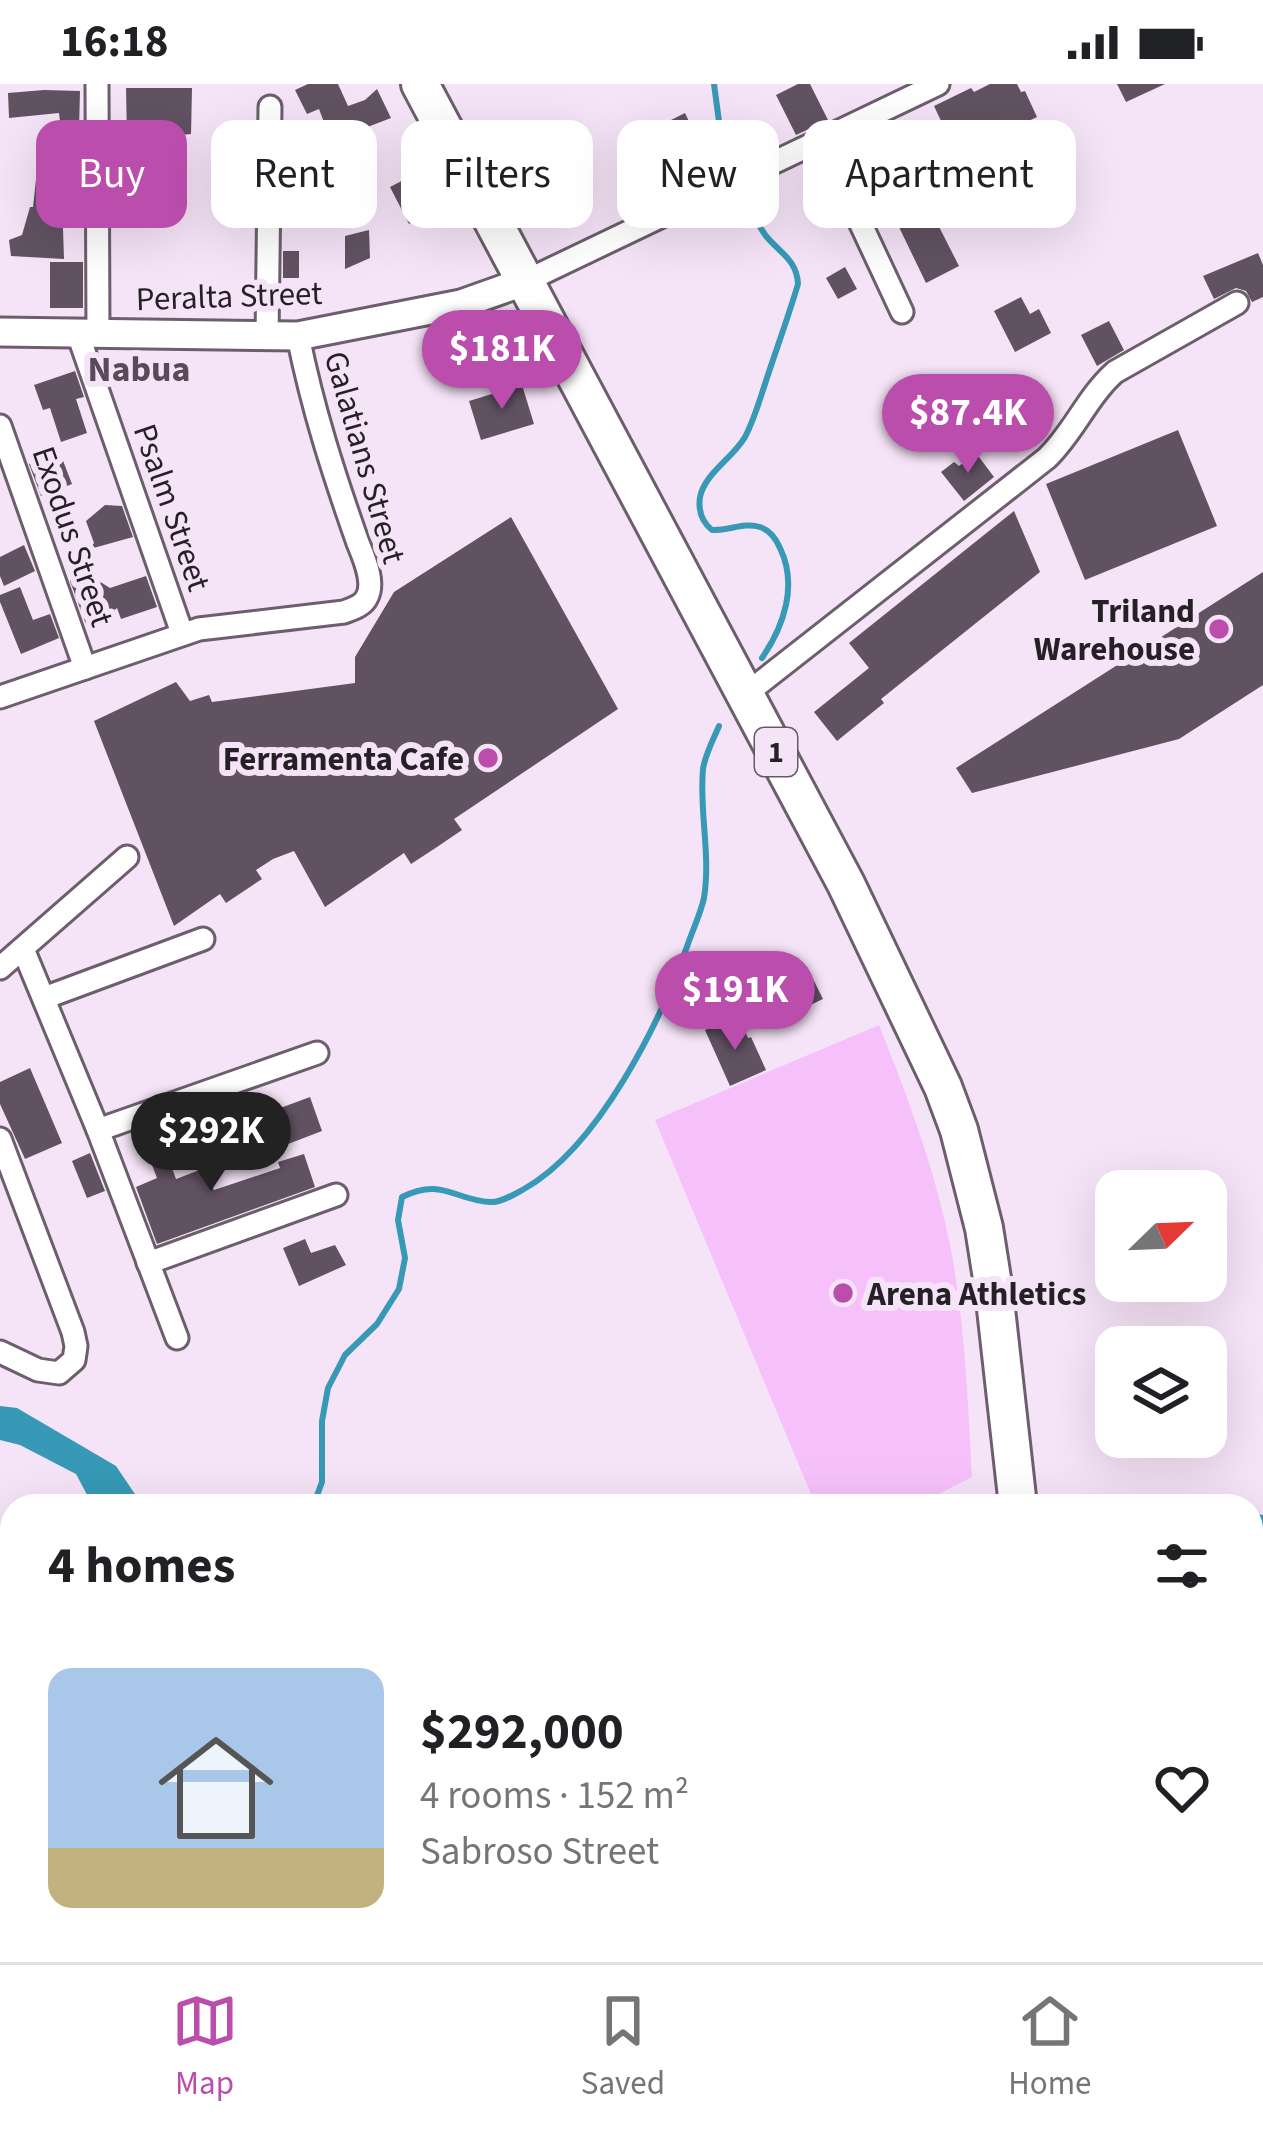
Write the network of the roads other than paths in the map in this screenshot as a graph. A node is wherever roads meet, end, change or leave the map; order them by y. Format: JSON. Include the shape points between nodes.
{"nodes":[{"id":1,"x":97,"y":84,"type":"edge"},
{"id":2,"x":420,"y":84,"type":"edge"},
{"id":3,"x":938,"y":84,"type":"edge"},
{"id":4,"x":270,"y":107,"type":"dead end"},
{"id":5,"x":865,"y":120,"type":"edge"},
{"id":6,"x":803,"y":150,"type":"edge"},
{"id":7,"x":863,"y":228,"type":"edge"},
{"id":8,"x":526,"y":281,"type":"junction"},
{"id":9,"x":1237,"y":303,"type":"dead end"},
{"id":10,"x":902,"y":312,"type":"dead end"},
{"id":11,"x":0,"y":332,"type":"edge"},
{"id":12,"x":88,"y":334,"type":"junction"},
{"id":13,"x":298,"y":336,"type":"junction"},
{"id":14,"x":267,"y":337,"type":"junction"},
{"id":15,"x":0,"y":426,"type":"edge"},
{"id":16,"x":182,"y":633,"type":"junction"},
{"id":17,"x":85,"y":668,"type":"junction"},
{"id":18,"x":746,"y":694,"type":"junction"},
{"id":19,"x":0,"y":697,"type":"edge"},
{"id":20,"x":127,"y":857,"type":"dead end"},
{"id":21,"x":203,"y":939,"type":"dead end"},
{"id":22,"x":23,"y":950,"type":"junction"},
{"id":23,"x":0,"y":968,"type":"edge"},
{"id":24,"x":44,"y":998,"type":"junction"},
{"id":25,"x":317,"y":1053,"type":"dead end"},
{"id":26,"x":98,"y":1130,"type":"junction"},
{"id":27,"x":0,"y":1139,"type":"edge"},
{"id":28,"x":336,"y":1195,"type":"dead end"},
{"id":29,"x":148,"y":1263,"type":"junction"},
{"id":30,"x":177,"y":1338,"type":"dead end"},
{"id":31,"x":0,"y":1352,"type":"edge"},
{"id":32,"x":1017,"y":1494,"type":"edge"}],
"edges":[{"from":1,"to":12,"type":"street","name":"Psalm Street"},
{"from":2,"to":8,"type":"highway","number":"1"},
{"from":3,"to":5,"type":"street"},
{"from":4,"to":14,"type":"street"},
{"from":6,"to":8,"type":"street"},
{"from":7,"to":10,"type":"street"},
{"from":8,"to":13,"type":"street","name":"Peralta Street","via":[[461,304]]},
{"from":8,"to":18,"type":"highway","number":"1"},
{"from":9,"to":18,"type":"street","via":[[1115,372],[1047,458]]},
{"from":11,"to":12,"type":"street","name":"Peralta Street"},
{"from":12,"to":14,"type":"street","name":"Peralta Street"},
{"from":12,"to":16,"type":"street","name":"Psalm Street"},
{"from":13,"to":14,"type":"street","name":"Peralta Street"},
{"from":13,"to":16,"type":"street","name":"Galatians Street","via":[[368,596],[344,612]]},
{"from":15,"to":17,"type":"street","name":"Exodus Street"},
{"from":16,"to":17,"type":"street"},
{"from":17,"to":19,"type":"street"},
{"from":18,"to":32,"type":"highway","number":"1","via":[[846,884],[959,1130],[985,1228]]},
{"from":20,"to":22,"type":"street"},
{"from":21,"to":24,"type":"street"},
{"from":22,"to":23,"type":"street"},
{"from":22,"to":24,"type":"street"},
{"from":24,"to":26,"type":"street"},
{"from":25,"to":26,"type":"street"},
{"from":26,"to":29,"type":"street"},
{"from":27,"to":31,"type":"street","via":[[76,1346],[74,1360],[52,1374]]},
{"from":28,"to":29,"type":"street"},
{"from":29,"to":30,"type":"street"}]}
